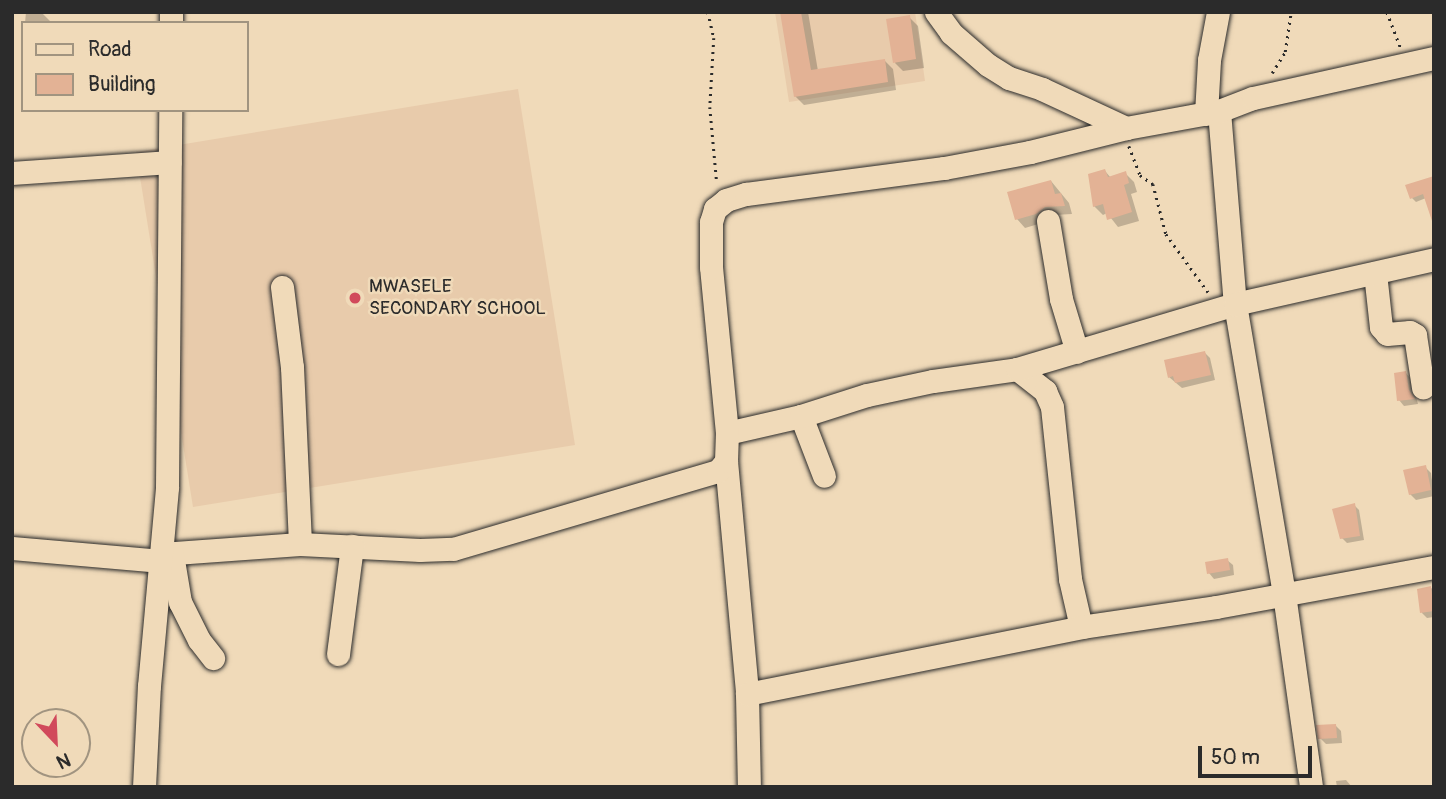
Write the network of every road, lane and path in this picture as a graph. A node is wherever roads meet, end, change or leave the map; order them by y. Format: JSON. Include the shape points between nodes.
{"nodes":[{"id":1,"x":708,"y":12,"type":"edge"},
{"id":2,"x":936,"y":12,"type":"edge"},
{"id":3,"x":1218,"y":12,"type":"edge"},
{"id":4,"x":1291,"y":12,"type":"edge"},
{"id":5,"x":1387,"y":12,"type":"edge"},
{"id":6,"x":1434,"y":59,"type":"edge"},
{"id":7,"x":1407,"y":64,"type":"junction"},
{"id":8,"x":1253,"y":98,"type":"junction"},
{"id":9,"x":170,"y":112,"type":"edge"},
{"id":10,"x":1213,"y":113,"type":"junction"},
{"id":11,"x":1125,"y":128,"type":"junction"},
{"id":12,"x":170,"y":162,"type":"junction"},
{"id":13,"x":12,"y":173,"type":"edge"},
{"id":14,"x":719,"y":205,"type":"junction"},
{"id":15,"x":1048,"y":221,"type":"dead end"},
{"id":16,"x":1434,"y":259,"type":"edge"},
{"id":17,"x":1375,"y":273,"type":"junction"},
{"id":18,"x":282,"y":287,"type":"dead end"},
{"id":19,"x":1228,"y":306,"type":"junction"},
{"id":20,"x":1077,"y":352,"type":"junction"},
{"id":21,"x":1017,"y":369,"type":"junction"},
{"id":22,"x":1423,"y":387,"type":"dead end"},
{"id":23,"x":801,"y":416,"type":"junction"},
{"id":24,"x":727,"y":433,"type":"junction"},
{"id":25,"x":726,"y":461,"type":"junction"},
{"id":26,"x":824,"y":476,"type":"dead end"},
{"id":27,"x":300,"y":544,"type":"junction"},
{"id":28,"x":352,"y":546,"type":"junction"},
{"id":29,"x":12,"y":548,"type":"edge"},
{"id":30,"x":165,"y":556,"type":"junction"},
{"id":31,"x":1434,"y":567,"type":"edge"},
{"id":32,"x":1284,"y":594,"type":"junction"},
{"id":33,"x":1081,"y":627,"type":"junction"},
{"id":34,"x":338,"y":654,"type":"dead end"},
{"id":35,"x":213,"y":658,"type":"dead end"},
{"id":36,"x":747,"y":694,"type":"junction"},
{"id":37,"x":144,"y":787,"type":"edge"},
{"id":38,"x":750,"y":787,"type":"edge"},
{"id":39,"x":1311,"y":787,"type":"edge"}],
"edges":[{"from":1,"to":14,"type":"path","via":[[714,38],[710,107]]},
{"from":2,"to":11,"type":"street","via":[[971,50],[1009,78]]},
{"from":3,"to":10,"type":"street","via":[[1209,60]]},
{"from":4,"to":8,"type":"path","via":[[1285,52]]},
{"from":5,"to":7,"type":"path"},
{"from":6,"to":7,"type":"street"},
{"from":7,"to":8,"type":"street"},
{"from":8,"to":10,"type":"street"},
{"from":9,"to":12,"type":"street"},
{"from":10,"to":11,"type":"street"},
{"from":10,"to":19,"type":"street"},
{"from":11,"to":14,"type":"street","via":[[1030,152],[746,194]]},
{"from":11,"to":19,"type":"path","via":[[1138,170],[1153,184],[1166,234]]},
{"from":12,"to":13,"type":"street"},
{"from":12,"to":30,"type":"street"},
{"from":14,"to":24,"type":"street","via":[[711,222],[711,267]]},
{"from":15,"to":20,"type":"street","via":[[1061,299]]},
{"from":16,"to":17,"type":"street"},
{"from":17,"to":19,"type":"street"},
{"from":17,"to":22,"type":"street","via":[[1382,329],[1387,334],[1415,335]]},
{"from":18,"to":27,"type":"street","via":[[292,367]]},
{"from":19,"to":20,"type":"street"},
{"from":19,"to":32,"type":"street"},
{"from":20,"to":21,"type":"street"},
{"from":21,"to":23,"type":"street","via":[[867,395]]},
{"from":21,"to":33,"type":"street","via":[[1045,391],[1052,407],[1070,579]]},
{"from":23,"to":24,"type":"street"},
{"from":23,"to":26,"type":"street"},
{"from":24,"to":25,"type":"street"},
{"from":25,"to":28,"type":"street","via":[[718,471],[475,544],[420,550]]},
{"from":25,"to":36,"type":"street"},
{"from":27,"to":28,"type":"street"},
{"from":27,"to":30,"type":"street"},
{"from":28,"to":34,"type":"street"},
{"from":29,"to":30,"type":"street"},
{"from":30,"to":35,"type":"street","via":[[193,630]]},
{"from":30,"to":37,"type":"street","via":[[149,686]]},
{"from":31,"to":32,"type":"street"},
{"from":32,"to":33,"type":"street"},
{"from":32,"to":39,"type":"street"},
{"from":33,"to":36,"type":"street"},
{"from":36,"to":38,"type":"street"}]}
